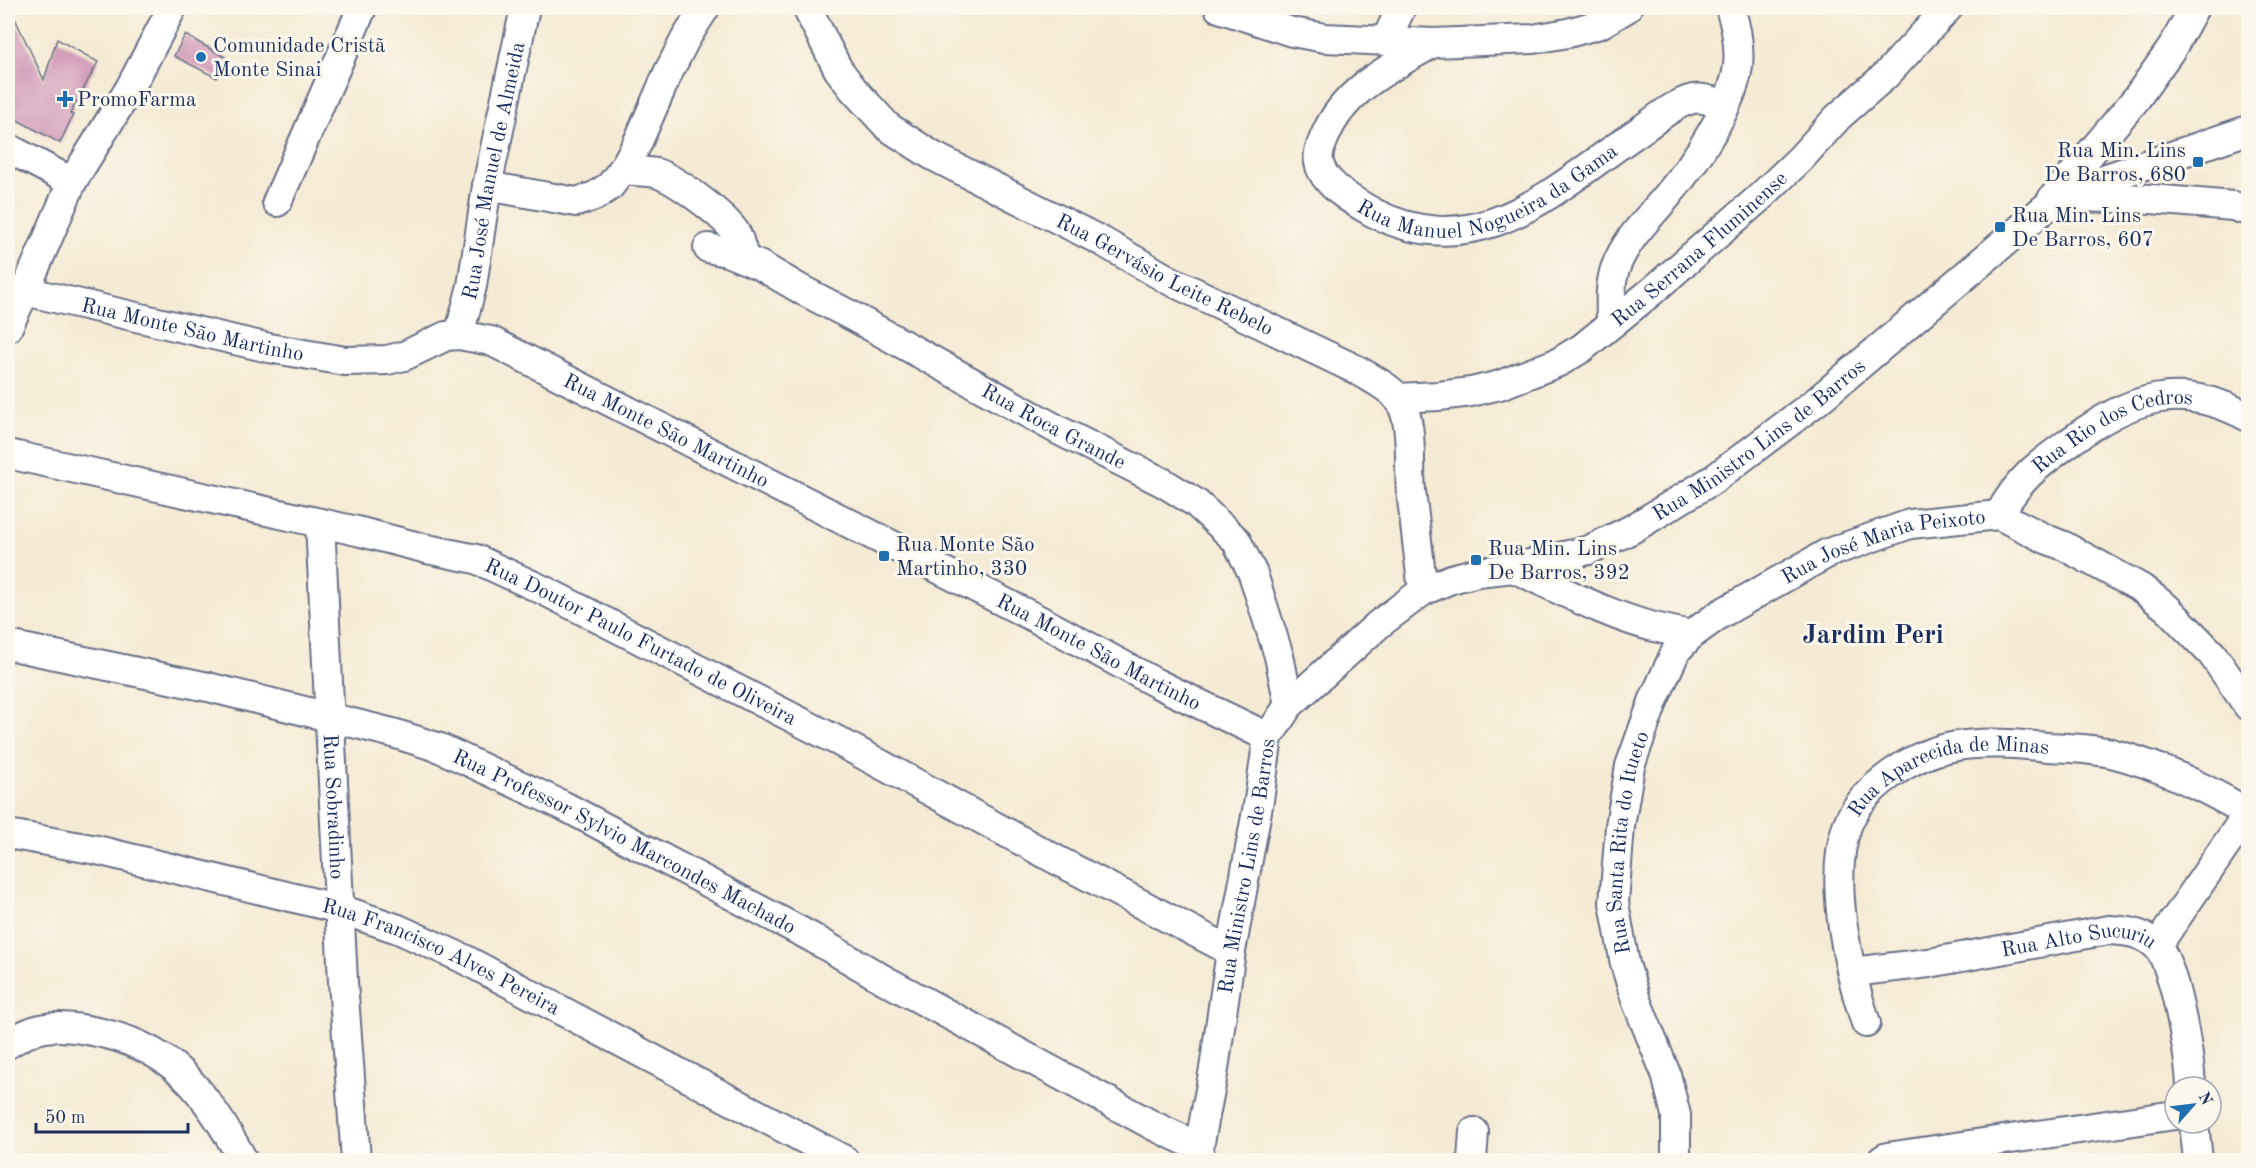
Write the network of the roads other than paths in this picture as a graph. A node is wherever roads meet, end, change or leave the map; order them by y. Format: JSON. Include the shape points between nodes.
{"nodes":[{"id":1,"x":172,"y":8,"type":"edge"},
{"id":2,"x":362,"y":8,"type":"edge"},
{"id":3,"x":525,"y":8,"type":"edge"},
{"id":4,"x":705,"y":8,"type":"edge"},
{"id":5,"x":807,"y":8,"type":"edge"},
{"id":6,"x":1219,"y":8,"type":"edge"},
{"id":7,"x":1401,"y":8,"type":"edge"},
{"id":8,"x":1627,"y":8,"type":"edge"},
{"id":9,"x":1730,"y":8,"type":"edge"},
{"id":10,"x":1948,"y":8,"type":"edge"},
{"id":11,"x":2194,"y":8,"type":"edge"},
{"id":12,"x":1386,"y":40,"type":"junction"},
{"id":13,"x":1433,"y":43,"type":"junction"},
{"id":14,"x":1724,"y":105,"type":"junction"},
{"id":15,"x":2248,"y":130,"type":"edge"},
{"id":16,"x":8,"y":148,"type":"edge"},
{"id":17,"x":623,"y":169,"type":"junction"},
{"id":18,"x":72,"y":182,"type":"junction"},
{"id":19,"x":487,"y":186,"type":"junction"},
{"id":20,"x":2071,"y":197,"type":"junction"},
{"id":21,"x":278,"y":202,"type":"dead end"},
{"id":22,"x":2045,"y":208,"type":"junction"},
{"id":23,"x":2248,"y":211,"type":"edge"},
{"id":24,"x":708,"y":248,"type":"dead end"},
{"id":25,"x":744,"y":258,"type":"junction"},
{"id":26,"x":26,"y":291,"type":"junction"},
{"id":27,"x":1611,"y":324,"type":"junction"},
{"id":28,"x":8,"y":327,"type":"edge"},
{"id":29,"x":459,"y":335,"type":"junction"},
{"id":30,"x":1397,"y":398,"type":"junction"},
{"id":31,"x":2248,"y":417,"type":"edge"},
{"id":32,"x":8,"y":454,"type":"edge"},
{"id":33,"x":1999,"y":515,"type":"junction"},
{"id":34,"x":320,"y":523,"type":"junction"},
{"id":35,"x":1513,"y":568,"type":"junction"},
{"id":36,"x":1422,"y":591,"type":"junction"},
{"id":37,"x":1691,"y":635,"type":"junction"},
{"id":38,"x":8,"y":645,"type":"edge"},
{"id":39,"x":1289,"y":705,"type":"junction"},
{"id":40,"x":2248,"y":706,"type":"edge"},
{"id":41,"x":329,"y":716,"type":"junction"},
{"id":42,"x":1268,"y":737,"type":"junction"},
{"id":43,"x":2248,"y":813,"type":"edge"},
{"id":44,"x":8,"y":834,"type":"edge"},
{"id":45,"x":340,"y":909,"type":"junction"},
{"id":46,"x":2157,"y":946,"type":"junction"},
{"id":47,"x":1231,"y":951,"type":"junction"},
{"id":48,"x":1852,"y":972,"type":"junction"},
{"id":49,"x":1866,"y":1023,"type":"dead end"},
{"id":50,"x":8,"y":1044,"type":"edge"},
{"id":51,"x":2190,"y":1075,"type":"edge"},
{"id":52,"x":2163,"y":1117,"type":"edge"},
{"id":53,"x":1474,"y":1132,"type":"dead end"},
{"id":54,"x":2195,"y":1135,"type":"edge"},
{"id":55,"x":1200,"y":1154,"type":"edge"},
{"id":56,"x":1885,"y":1159,"type":"edge"},
{"id":57,"x":243,"y":1161,"type":"edge"},
{"id":58,"x":356,"y":1161,"type":"edge"},
{"id":59,"x":844,"y":1161,"type":"edge"},
{"id":60,"x":1472,"y":1161,"type":"edge"},
{"id":61,"x":1676,"y":1161,"type":"edge"},
{"id":62,"x":2198,"y":1161,"type":"edge"}],
"edges":[{"from":1,"to":18,"type":"street","via":[[130,88]]},
{"from":2,"to":21,"type":"street"},
{"from":3,"to":19,"type":"street","name":"Rua José Manuel de Almeida"},
{"from":4,"to":17,"type":"street","via":[[668,73]]},
{"from":5,"to":30,"type":"street","name":"Rua Gervásio Leite Rebelo","via":[[838,69],[888,127],[933,156],[1169,280],[1355,369]]},
{"from":6,"to":12,"type":"street","via":[[1292,32],[1325,38]]},
{"from":7,"to":12,"type":"street"},
{"from":8,"to":13,"type":"street","via":[[1600,24],[1568,33],[1533,39]]},
{"from":9,"to":14,"type":"street","via":[[1736,24],[1738,66]]},
{"from":10,"to":27,"type":"street","name":"Rua Serrana Fluminense","via":[[1886,75],[1838,117],[1758,199]]},
{"from":11,"to":22,"type":"street","via":[[2136,99]]},
{"from":12,"to":13,"type":"street"},
{"from":13,"to":14,"type":"street","name":"Rua Manuel Nogueira da Gama","via":[[1359,89],[1332,120],[1319,154],[1328,180],[1360,206],[1413,228],[1444,232],[1494,223],[1552,193],[1679,106],[1694,99]]},
{"from":14,"to":27,"type":"street","via":[[1691,167],[1630,240],[1615,269]]},
{"from":15,"to":20,"type":"street","name":"Rua Ministro Lins de Barros","via":[[2104,179]]},
{"from":16,"to":18,"type":"street"},
{"from":17,"to":19,"type":"street","via":[[610,186],[576,202]]},
{"from":17,"to":25,"type":"street","via":[[654,172],[691,191],[737,235]]},
{"from":18,"to":26,"type":"street"},
{"from":19,"to":29,"type":"street","name":"Rua José Manuel de Almeida","via":[[472,286]]},
{"from":20,"to":22,"type":"street","name":"Rua Ministro Lins de Barros"},
{"from":20,"to":23,"type":"street","via":[[2152,199],[2233,206]]},
{"from":22,"to":35,"type":"street","name":"Rua Ministro Lins de Barros","via":[[1817,400],[1714,479],[1589,550]]},
{"from":24,"to":25,"type":"street","name":"Rua Roca Grande"},
{"from":25,"to":39,"type":"street","name":"Rua Roca Grande","via":[[1196,503],[1236,540],[1253,574],[1279,656]]},
{"from":26,"to":28,"type":"street"},
{"from":26,"to":29,"type":"street","name":"Rua Monte São Martinho","via":[[269,348],[345,361],[387,360],[446,336]]},
{"from":27,"to":30,"type":"street","name":"Rua Serrana Fluminense","via":[[1559,362],[1500,385],[1461,394]]},
{"from":29,"to":42,"type":"street","name":"Rua Monte São Martinho","via":[[491,341]]},
{"from":30,"to":36,"type":"street","via":[[1406,416]]},
{"from":31,"to":33,"type":"street","name":"Rua Rio dos Cedros","via":[[2205,399],[2180,396],[2159,397],[2120,410],[2096,422],[2024,477]]},
{"from":32,"to":34,"type":"street","name":"Rua Doutor Paulo Furtado de Oliveira"},
{"from":33,"to":37,"type":"street","name":"Rua José Maria Peixoto","via":[[1910,524],[1828,553],[1720,614]]},
{"from":33,"to":40,"type":"street","name":"Rua José Maria Peixoto","via":[[2118,574],[2158,601],[2212,654]]},
{"from":34,"to":41,"type":"street","name":"Rua Sobradinho"},
{"from":34,"to":47,"type":"street","name":"Rua Doutor Paulo Furtado de Oliveira","via":[[476,559],[545,591],[838,741]]},
{"from":35,"to":36,"type":"street","name":"Rua Ministro Lins de Barros","via":[[1478,572]]},
{"from":35,"to":37,"type":"street","via":[[1619,615]]},
{"from":36,"to":39,"type":"street","name":"Rua Ministro Lins de Barros"},
{"from":37,"to":61,"type":"street","name":"Rua Santa Rita do Itueto","via":[[1676,651],[1630,766],[1614,903],[1625,964],[1666,1074],[1676,1115]]},
{"from":38,"to":41,"type":"street","name":"Rua Professor Sylvio Marcondes Machado"},
{"from":39,"to":42,"type":"street","name":"Rua Ministro Lins de Barros"},
{"from":41,"to":45,"type":"street","name":"Rua Sobradinho"},
{"from":41,"to":55,"type":"street","name":"Rua Professor Sylvio Marcondes Machado","via":[[440,748],[564,806],[811,937]]},
{"from":42,"to":47,"type":"street","name":"Rua Ministro Lins de Barros"},
{"from":43,"to":46,"type":"street"},
{"from":43,"to":48,"type":"street","name":"Rua Aparecida de Minas","via":[[2214,792],[2143,762],[2084,747],[1952,747],[1926,756],[1892,773],[1874,788],[1856,808],[1848,826],[1838,876]]},
{"from":44,"to":45,"type":"street","name":"Rua Francisco Alves Pereira","via":[[97,850]]},
{"from":45,"to":58,"type":"street","name":"Rua Sobradinho"},
{"from":45,"to":59,"type":"street","name":"Rua Francisco Alves Pereira","via":[[398,929],[462,958]]},
{"from":46,"to":48,"type":"street","name":"Rua Alto Sucuriu","via":[[2136,932],[2109,930],[1929,963]]},
{"from":46,"to":51,"type":"street","name":"Rua Alto Sucuriu","via":[[2175,989]]},
{"from":47,"to":55,"type":"street","name":"Rua Ministro Lins de Barros"},
{"from":48,"to":49,"type":"street","name":"Rua Aparecida de Minas"},
{"from":50,"to":57,"type":"street","via":[[26,1032],[51,1027],[111,1034],[149,1048],[201,1093]]},
{"from":52,"to":56,"type":"street"},
{"from":53,"to":60,"type":"street"},
{"from":54,"to":62,"type":"street"}]}
